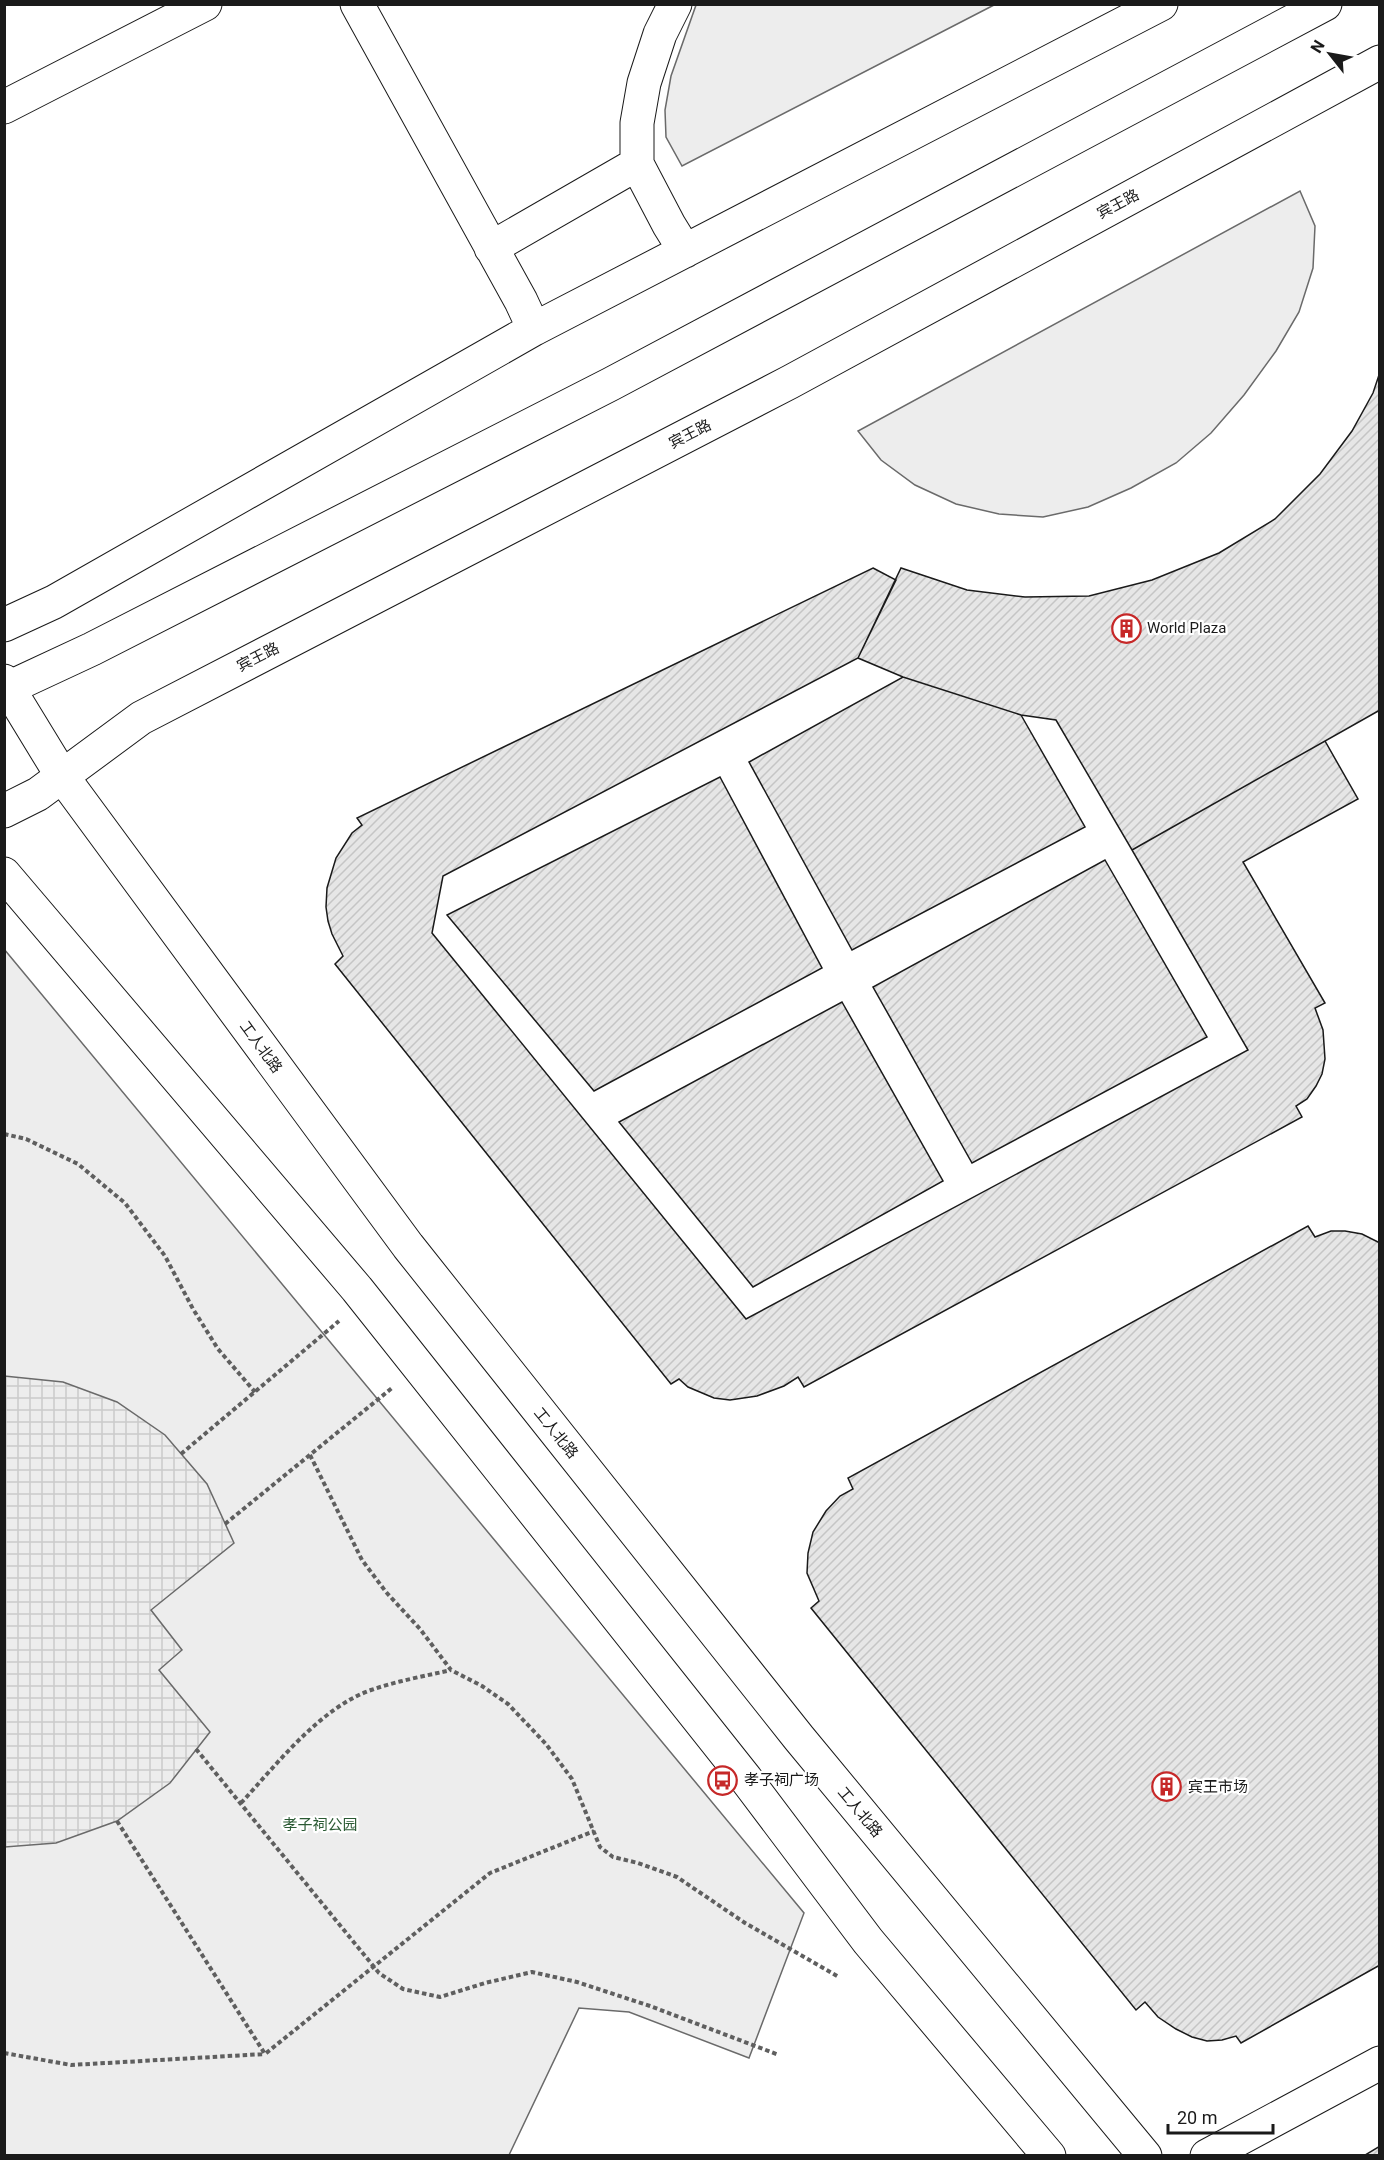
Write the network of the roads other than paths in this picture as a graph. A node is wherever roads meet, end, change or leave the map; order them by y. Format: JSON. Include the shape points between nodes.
{"nodes":[{"id":1,"x":205,"y":4,"type":"edge"},
{"id":2,"x":357,"y":4,"type":"edge"},
{"id":3,"x":675,"y":4,"type":"edge"},
{"id":4,"x":1161,"y":4,"type":"edge"},
{"id":5,"x":1325,"y":4,"type":"edge"},
{"id":6,"x":1380,"y":62,"type":"edge"},
{"id":7,"x":4,"y":107,"type":"edge"},
{"id":8,"x":637,"y":164,"type":"junction"},
{"id":9,"x":491,"y":248,"type":"junction"},
{"id":10,"x":685,"y":251,"type":"junction"},
{"id":11,"x":534,"y":329,"type":"junction"},
{"id":12,"x":4,"y":625,"type":"edge"},
{"id":13,"x":6,"y":686,"type":"edge"},
{"id":14,"x":62,"y":776,"type":"junction"},
{"id":15,"x":4,"y":811,"type":"edge"},
{"id":16,"x":4,"y":874,"type":"edge"},
{"id":17,"x":1380,"y":2063,"type":"edge"},
{"id":18,"x":1049,"y":2156,"type":"edge"},
{"id":19,"x":1145,"y":2156,"type":"edge"},
{"id":20,"x":1207,"y":2156,"type":"edge"}],
"edges":[{"from":1,"to":7,"type":"street"},
{"from":2,"to":9,"type":"street"},
{"from":3,"to":8,"type":"street","via":[[660,34],[644,83],[637,123]]},
{"from":4,"to":10,"type":"street"},
{"from":5,"to":13,"type":"street","via":[[611,384],[92,649]]},
{"from":6,"to":14,"type":"street","name":"宾王路","via":[[790,382],[141,718]]},
{"from":8,"to":9,"type":"street"},
{"from":8,"to":10,"type":"street"},
{"from":9,"to":11,"type":"street"},
{"from":10,"to":11,"type":"street"},
{"from":11,"to":12,"type":"street","via":[[54,602]]},
{"from":13,"to":14,"type":"street","name":"工人北路"},
{"from":14,"to":15,"type":"street","name":"宾王路","via":[[38,794]]},
{"from":14,"to":19,"type":"street","name":"工人北路","via":[[408,1246],[798,1738]]},
{"from":16,"to":18,"type":"street","via":[[365,1299],[746,1779],[868,1941]]},
{"from":17,"to":20,"type":"street"}]}
